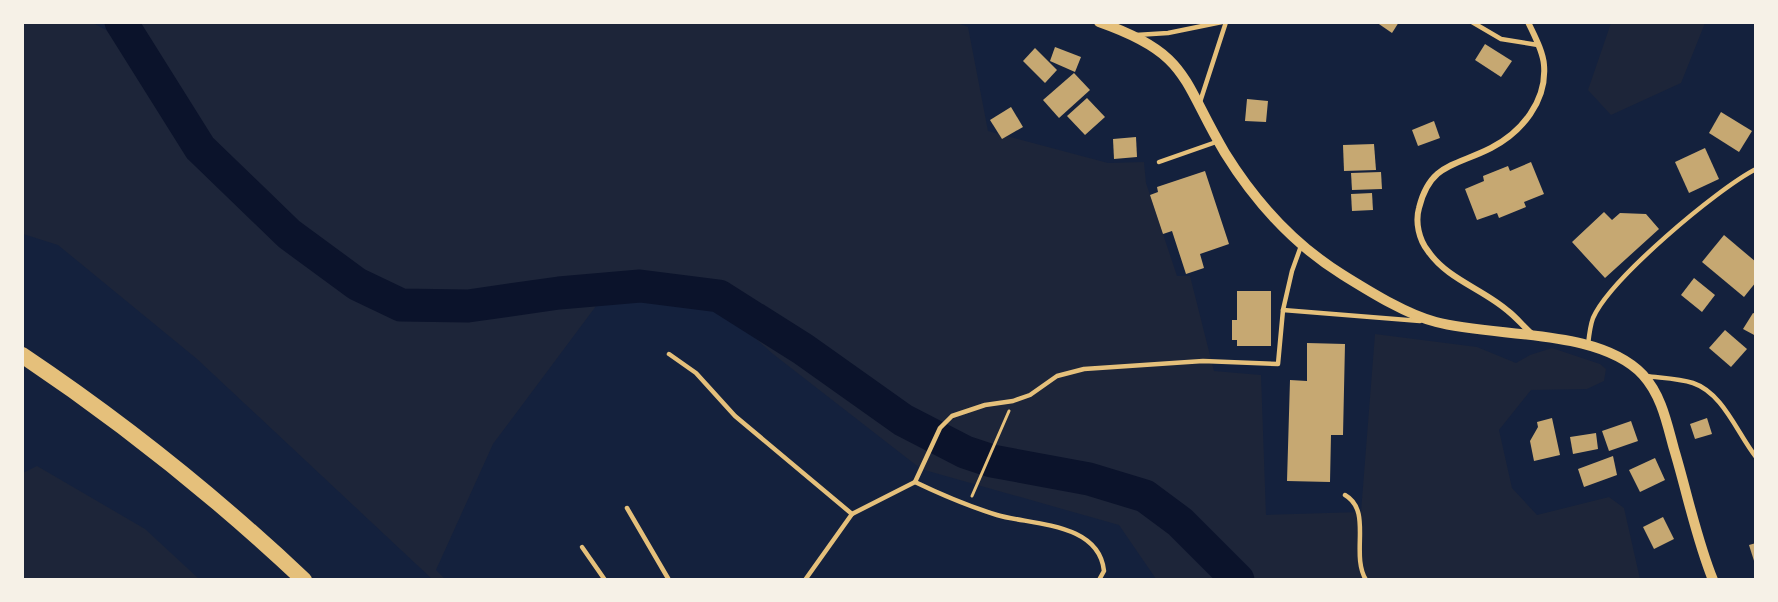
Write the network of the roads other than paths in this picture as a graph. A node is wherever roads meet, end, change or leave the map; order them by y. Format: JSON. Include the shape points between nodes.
{"nodes":[{"id":1,"x":1099,"y":22,"type":"edge"},
{"id":2,"x":1224,"y":22,"type":"edge"},
{"id":3,"x":1472,"y":22,"type":"edge"},
{"id":4,"x":1528,"y":22,"type":"edge"},
{"id":5,"x":1135,"y":35,"type":"junction"},
{"id":6,"x":1538,"y":45,"type":"junction"},
{"id":7,"x":1200,"y":102,"type":"junction"},
{"id":8,"x":1219,"y":141,"type":"junction"},
{"id":9,"x":1159,"y":162,"type":"dead end"},
{"id":10,"x":1755,"y":169,"type":"edge"},
{"id":11,"x":1301,"y":246,"type":"junction"},
{"id":12,"x":1283,"y":310,"type":"junction"},
{"id":13,"x":1435,"y":322,"type":"junction"},
{"id":14,"x":1533,"y":336,"type":"junction"},
{"id":15,"x":1587,"y":345,"type":"junction"},
{"id":16,"x":669,"y":354,"type":"dead end"},
{"id":17,"x":22,"y":355,"type":"edge"},
{"id":18,"x":1643,"y":376,"type":"junction"},
{"id":19,"x":1755,"y":457,"type":"edge"},
{"id":20,"x":915,"y":482,"type":"junction"},
{"id":21,"x":1345,"y":495,"type":"dead end"},
{"id":22,"x":627,"y":508,"type":"dead end"},
{"id":23,"x":852,"y":514,"type":"junction"},
{"id":24,"x":582,"y":547,"type":"dead end"},
{"id":25,"x":304,"y":579,"type":"edge"},
{"id":26,"x":605,"y":579,"type":"edge"},
{"id":27,"x":669,"y":579,"type":"edge"},
{"id":28,"x":805,"y":579,"type":"edge"},
{"id":29,"x":1099,"y":579,"type":"edge"},
{"id":30,"x":1366,"y":579,"type":"edge"},
{"id":31,"x":1713,"y":579,"type":"edge"}],
"edges":[{"from":1,"to":5,"type":"street"},
{"from":2,"to":5,"type":"lane"},
{"from":2,"to":7,"type":"lane"},
{"from":3,"to":6,"type":"lane","via":[[1501,39]]},
{"from":4,"to":6,"type":"street"},
{"from":5,"to":7,"type":"street","via":[[1157,48],[1178,68]]},
{"from":6,"to":14,"type":"street","via":[[1544,81],[1529,117],[1510,137],[1446,166],[1430,180],[1417,216],[1427,251],[1440,265],[1508,310]]},
{"from":7,"to":8,"type":"street"},
{"from":8,"to":9,"type":"lane"},
{"from":8,"to":11,"type":"street","via":[[1270,217]]},
{"from":10,"to":15,"type":"lane","via":[[1728,187],[1627,273],[1593,317]]},
{"from":11,"to":12,"type":"lane"},
{"from":11,"to":13,"type":"street","via":[[1343,274]]},
{"from":12,"to":13,"type":"lane"},
{"from":12,"to":20,"type":"lane","via":[[1278,364],[1203,361],[1084,369],[1057,376],[1030,395],[952,416],[940,428]]},
{"from":13,"to":14,"type":"street"},
{"from":14,"to":15,"type":"street"},
{"from":15,"to":18,"type":"street","via":[[1614,354]]},
{"from":16,"to":23,"type":"lane","via":[[696,373],[735,416]]},
{"from":17,"to":25,"type":"highway","via":[[210,496]]},
{"from":18,"to":19,"type":"lane","via":[[1701,387],[1720,402]]},
{"from":18,"to":31,"type":"street","via":[[1661,403]]},
{"from":20,"to":23,"type":"lane"},
{"from":20,"to":29,"type":"lane","via":[[1007,518],[1070,530],[1099,554],[1104,571]]},
{"from":21,"to":30,"type":"lane","via":[[1358,508],[1358,553]]},
{"from":22,"to":27,"type":"lane"},
{"from":23,"to":28,"type":"lane"},
{"from":24,"to":26,"type":"lane"}]}
